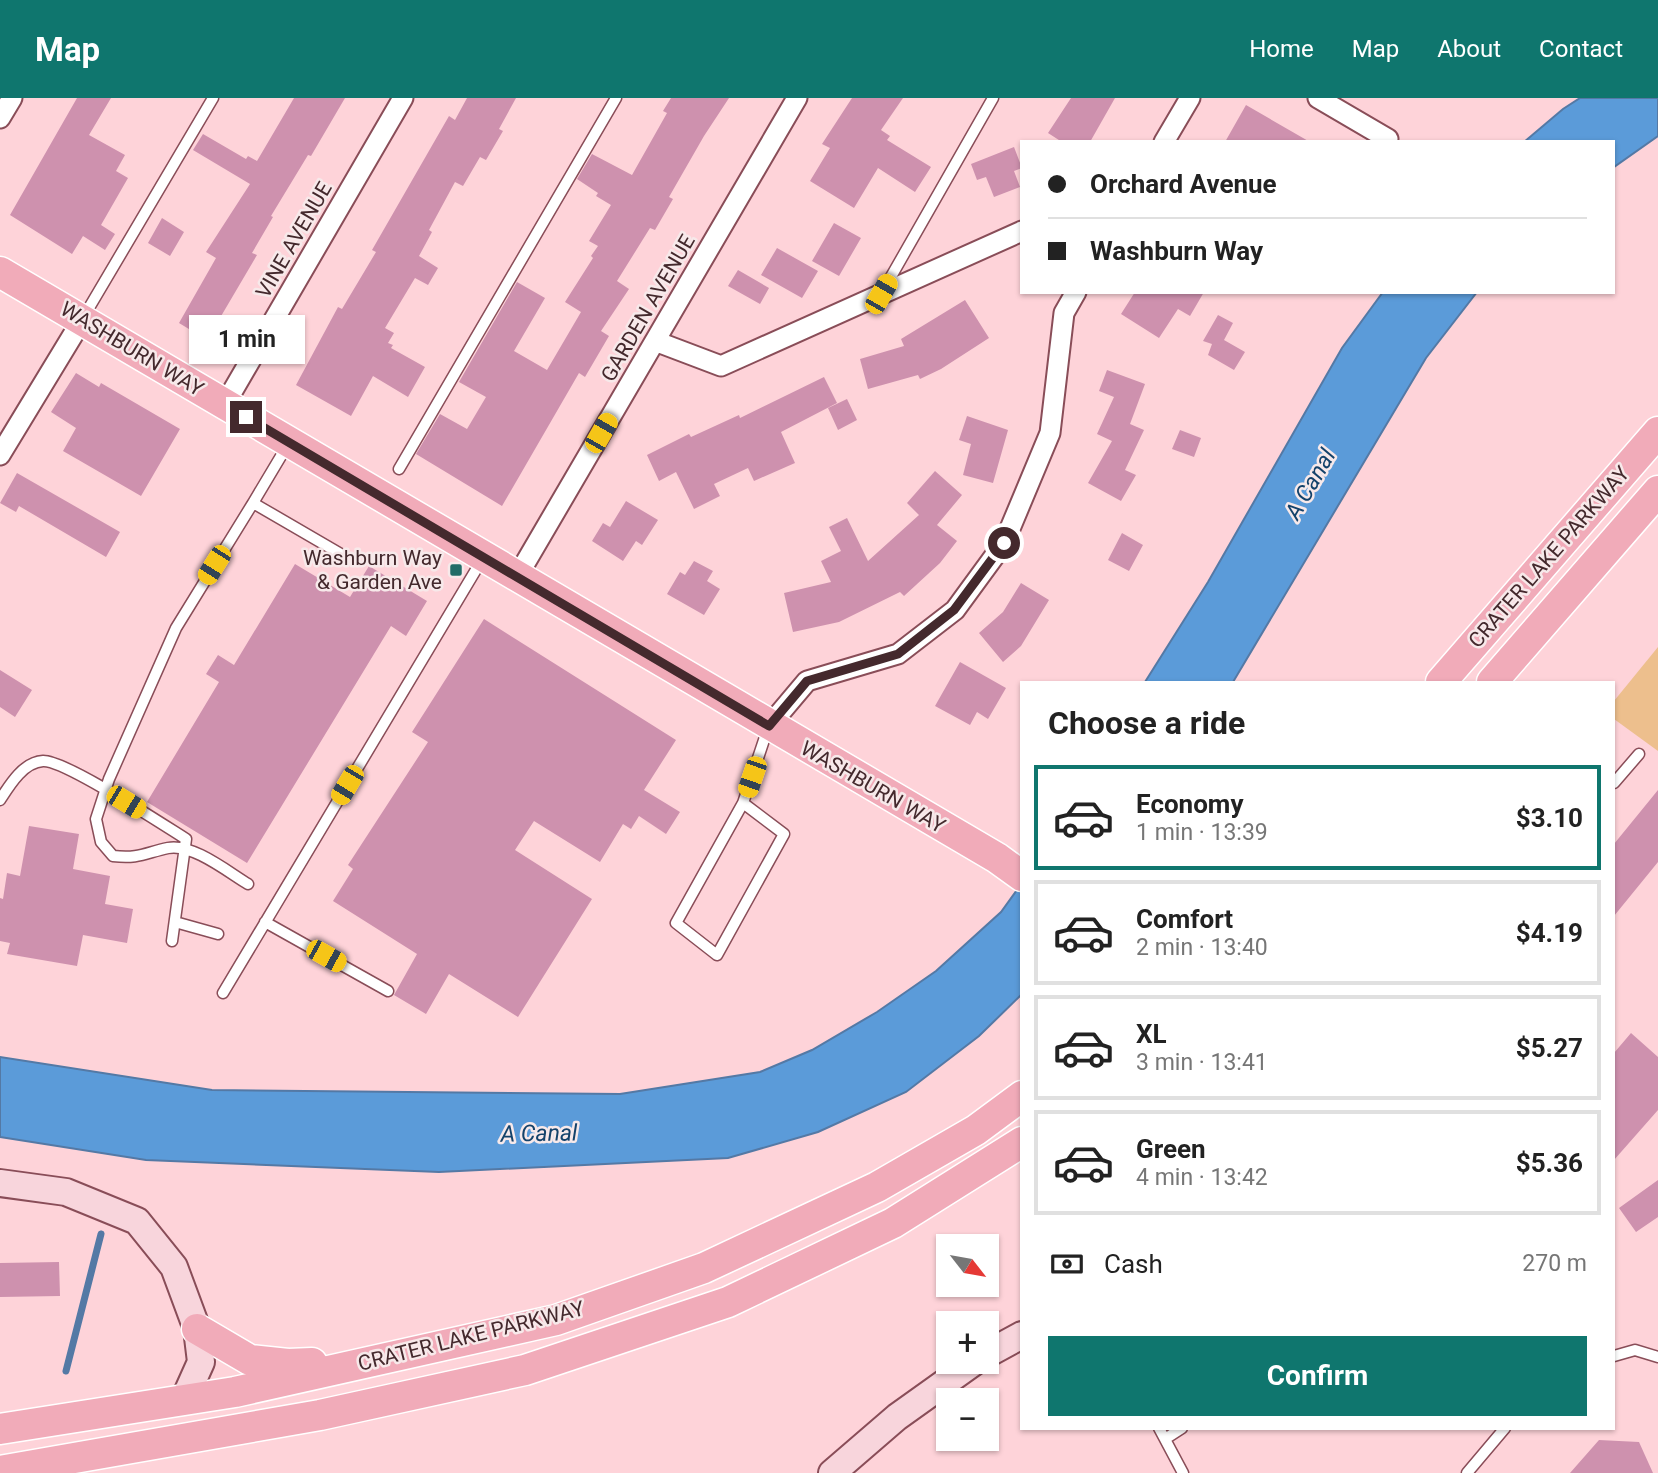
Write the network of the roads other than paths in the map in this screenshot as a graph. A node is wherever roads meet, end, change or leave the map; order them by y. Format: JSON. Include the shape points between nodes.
{"nodes":[{"id":1,"x":12,"y":98,"type":"edge"},
{"id":2,"x":213,"y":98,"type":"edge"},
{"id":3,"x":403,"y":98,"type":"edge"},
{"id":4,"x":616,"y":98,"type":"edge"},
{"id":5,"x":797,"y":98,"type":"edge"},
{"id":6,"x":993,"y":98,"type":"edge"},
{"id":7,"x":1190,"y":98,"type":"edge"},
{"id":8,"x":1318,"y":98,"type":"edge"},
{"id":9,"x":0,"y":118,"type":"edge"},
{"id":10,"x":1388,"y":139,"type":"dead end"},
{"id":11,"x":1165,"y":140,"type":"edge"},
{"id":12,"x":1019,"y":234,"type":"edge"},
{"id":13,"x":0,"y":272,"type":"edge"},
{"id":14,"x":881,"y":294,"type":"junction"},
{"id":15,"x":1065,"y":294,"type":"edge"},
{"id":16,"x":1075,"y":294,"type":"edge"},
{"id":17,"x":1064,"y":313,"type":"junction"},
{"id":18,"x":82,"y":320,"type":"junction"},
{"id":19,"x":655,"y":341,"type":"junction"},
{"id":20,"x":225,"y":404,"type":"junction"},
{"id":21,"x":1658,"y":432,"type":"edge"},
{"id":22,"x":289,"y":442,"type":"junction"},
{"id":23,"x":0,"y":455,"type":"edge"},
{"id":24,"x":399,"y":469,"type":"dead end"},
{"id":25,"x":1658,"y":491,"type":"edge"},
{"id":26,"x":253,"y":503,"type":"junction"},
{"id":27,"x":484,"y":557,"type":"junction"},
{"id":28,"x":346,"y":558,"type":"dead end"},
{"id":29,"x":517,"y":577,"type":"junction"},
{"id":30,"x":1442,"y":681,"type":"edge"},
{"id":31,"x":1493,"y":681,"type":"edge"},
{"id":32,"x":769,"y":726,"type":"junction"},
{"id":33,"x":1639,"y":754,"type":"dead end"},
{"id":34,"x":1615,"y":782,"type":"edge"},
{"id":35,"x":106,"y":790,"type":"junction"},
{"id":36,"x":0,"y":800,"type":"edge"},
{"id":37,"x":743,"y":803,"type":"junction"},
{"id":38,"x":185,"y":849,"type":"junction"},
{"id":39,"x":1012,"y":870,"type":"edge"},
{"id":40,"x":248,"y":884,"type":"dead end"},
{"id":41,"x":175,"y":922,"type":"junction"},
{"id":42,"x":265,"y":922,"type":"junction"},
{"id":43,"x":218,"y":934,"type":"dead end"},
{"id":44,"x":173,"y":941,"type":"dead end"},
{"id":45,"x":388,"y":991,"type":"dead end"},
{"id":46,"x":223,"y":993,"type":"dead end"},
{"id":47,"x":1020,"y":1097,"type":"edge"},
{"id":48,"x":1020,"y":1143,"type":"edge"},
{"id":49,"x":0,"y":1183,"type":"edge"},
{"id":50,"x":197,"y":1329,"type":"junction"},
{"id":51,"x":1020,"y":1336,"type":"edge"},
{"id":52,"x":999,"y":1347,"type":"edge"},
{"id":53,"x":1615,"y":1356,"type":"edge"},
{"id":54,"x":1658,"y":1357,"type":"edge"},
{"id":55,"x":375,"y":1360,"type":"junction"},
{"id":56,"x":957,"y":1374,"type":"edge"},
{"id":57,"x":184,"y":1400,"type":"junction"},
{"id":58,"x":0,"y":1429,"type":"edge"},
{"id":59,"x":1160,"y":1430,"type":"edge"},
{"id":60,"x":1179,"y":1430,"type":"edge"},
{"id":61,"x":1502,"y":1430,"type":"edge"},
{"id":62,"x":1165,"y":1439,"type":"junction"},
{"id":63,"x":0,"y":1471,"type":"edge"},
{"id":64,"x":832,"y":1473,"type":"edge"},
{"id":65,"x":1183,"y":1473,"type":"edge"},
{"id":66,"x":1467,"y":1473,"type":"edge"}],
"edges":[{"from":1,"to":9,"type":"street"},
{"from":2,"to":18,"type":"lane"},
{"from":3,"to":20,"type":"street","name":"VINE AVENUE"},
{"from":4,"to":24,"type":"lane"},
{"from":5,"to":19,"type":"street","name":"GARDEN AVENUE"},
{"from":6,"to":14,"type":"lane"},
{"from":7,"to":11,"type":"street"},
{"from":8,"to":10,"type":"street"},
{"from":12,"to":14,"type":"street"},
{"from":13,"to":18,"type":"main road","name":"WASHBURN WAY"},
{"from":14,"to":19,"type":"street","via":[[721,366]]},
{"from":15,"to":17,"type":"street"},
{"from":16,"to":17,"type":"street"},
{"from":17,"to":32,"type":"street","via":[[1049,433],[1004,543],[954,610],[898,654],[807,681]]},
{"from":18,"to":20,"type":"main road","name":"WASHBURN WAY"},
{"from":18,"to":23,"type":"street"},
{"from":19,"to":29,"type":"street","name":"GARDEN AVENUE"},
{"from":20,"to":22,"type":"main road","name":"WASHBURN WAY"},
{"from":21,"to":30,"type":"main road","name":"CRATER LAKE PARKWAY"},
{"from":22,"to":26,"type":"lane"},
{"from":22,"to":27,"type":"main road","name":"WASHBURN WAY"},
{"from":25,"to":31,"type":"main road","name":"CRATER LAKE PARKWAY"},
{"from":26,"to":28,"type":"lane"},
{"from":26,"to":35,"type":"lane","via":[[176,628]]},
{"from":27,"to":29,"type":"main road","name":"WASHBURN WAY"},
{"from":27,"to":42,"type":"lane"},
{"from":29,"to":32,"type":"main road","name":"WASHBURN WAY"},
{"from":32,"to":37,"type":"lane"},
{"from":32,"to":39,"type":"main road","name":"WASHBURN WAY"},
{"from":33,"to":34,"type":"lane"},
{"from":35,"to":36,"type":"lane","via":[[42,761],[14,779]]},
{"from":35,"to":38,"type":"lane","via":[[186,839]]},
{"from":35,"to":38,"type":"lane","via":[[96,819],[101,842],[113,856],[133,858],[170,847]]},
{"from":37,"to":37,"type":"lane","via":[[783,834],[717,955],[676,923]]},
{"from":38,"to":40,"type":"lane"},
{"from":38,"to":41,"type":"lane"},
{"from":41,"to":43,"type":"lane"},
{"from":41,"to":44,"type":"lane"},
{"from":42,"to":45,"type":"lane"},
{"from":42,"to":46,"type":"lane"},
{"from":47,"to":55,"type":"main road","name":"CRATER LAKE PARKWAY","via":[[976,1130],[877,1187],[704,1268],[556,1320]]},
{"from":48,"to":63,"type":"main road","name":"CRATER LAKE PARKWAY","via":[[893,1223],[728,1303],[525,1370],[320,1415]]},
{"from":49,"to":50,"type":"street","via":[[66,1192],[137,1221],[174,1267]]},
{"from":50,"to":55,"type":"main road","via":[[250,1360],[288,1364]]},
{"from":50,"to":57,"type":"street","via":[[201,1362]]},
{"from":51,"to":52,"type":"street"},
{"from":53,"to":54,"type":"lane","via":[[1635,1350]]},
{"from":55,"to":57,"type":"main road","name":"CRATER LAKE PARKWAY"},
{"from":56,"to":64,"type":"street","via":[[897,1417]]},
{"from":57,"to":58,"type":"main road","name":"CRATER LAKE PARKWAY"},
{"from":59,"to":62,"type":"lane"},
{"from":60,"to":62,"type":"lane"},
{"from":61,"to":66,"type":"lane"},
{"from":62,"to":65,"type":"lane"}]}
